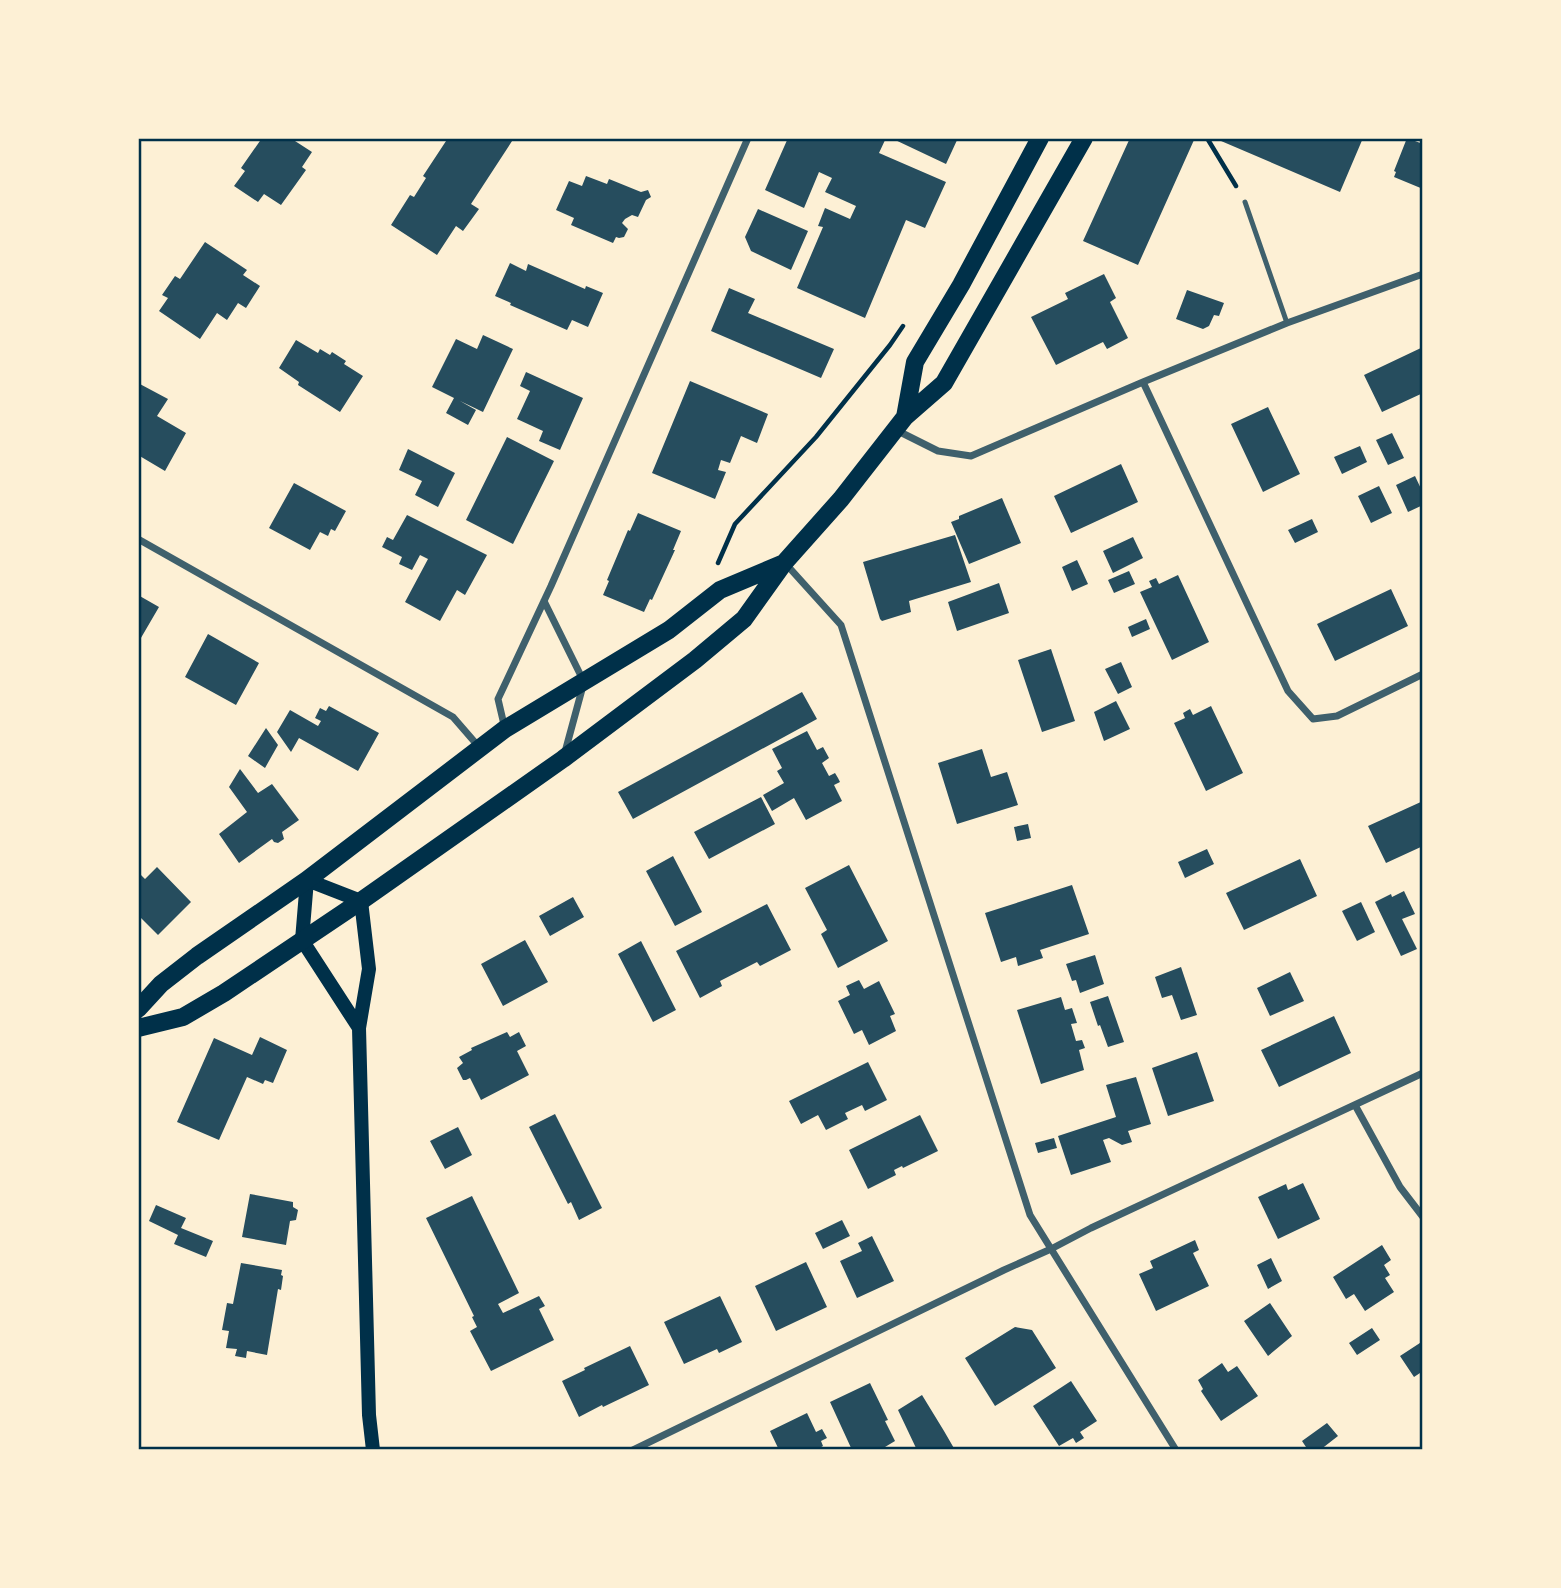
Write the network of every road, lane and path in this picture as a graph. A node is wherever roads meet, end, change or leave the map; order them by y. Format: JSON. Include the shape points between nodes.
{"nodes":[{"id":1,"x":748,"y":138,"type":"edge"},
{"id":2,"x":1040,"y":138,"type":"edge"},
{"id":3,"x":1084,"y":138,"type":"edge"},
{"id":4,"x":1207,"y":138,"type":"edge"},
{"id":5,"x":1245,"y":202,"type":"joint"},
{"id":6,"x":1423,"y":274,"type":"edge"},
{"id":7,"x":904,"y":323,"type":"dead end"},
{"id":8,"x":1287,"y":323,"type":"junction"},
{"id":9,"x":1143,"y":382,"type":"junction"},
{"id":10,"x":900,"y":423,"type":"junction"},
{"id":11,"x":138,"y":539,"type":"edge"},
{"id":12,"x":784,"y":563,"type":"junction"},
{"id":13,"x":712,"y":572,"type":"dead end"},
{"id":14,"x":544,"y":601,"type":"junction"},
{"id":15,"x":1423,"y":674,"type":"edge"},
{"id":16,"x":584,"y":682,"type":"junction"},
{"id":17,"x":505,"y":729,"type":"junction"},
{"id":18,"x":481,"y":749,"type":"junction"},
{"id":19,"x":563,"y":759,"type":"junction"},
{"id":20,"x":307,"y":880,"type":"junction"},
{"id":21,"x":361,"y":901,"type":"junction"},
{"id":22,"x":302,"y":940,"type":"junction"},
{"id":23,"x":138,"y":1009,"type":"edge"},
{"id":24,"x":138,"y":1028,"type":"edge"},
{"id":25,"x":359,"y":1028,"type":"junction"},
{"id":26,"x":1423,"y":1073,"type":"edge"},
{"id":27,"x":1355,"y":1105,"type":"junction"},
{"id":28,"x":1423,"y":1217,"type":"edge"},
{"id":29,"x":1051,"y":1249,"type":"junction"},
{"id":30,"x":373,"y":1450,"type":"edge"},
{"id":31,"x":633,"y":1450,"type":"edge"},
{"id":32,"x":1176,"y":1450,"type":"edge"}],
"edges":[{"from":1,"to":14,"type":"street"},
{"from":2,"to":10,"type":"main road","via":[[915,362]]},
{"from":3,"to":10,"type":"main road","via":[[944,383]]},
{"from":4,"to":5,"type":"path"},
{"from":5,"to":8,"type":"lane"},
{"from":6,"to":8,"type":"street"},
{"from":7,"to":13,"type":"path","via":[[816,437],[736,524]]},
{"from":8,"to":9,"type":"street"},
{"from":9,"to":10,"type":"street","via":[[971,456],[938,452]]},
{"from":9,"to":15,"type":"street","via":[[1288,691],[1313,719],[1337,716]]},
{"from":10,"to":12,"type":"main road"},
{"from":11,"to":18,"type":"street","via":[[453,717]]},
{"from":12,"to":16,"type":"main road","via":[[720,590],[669,630]]},
{"from":12,"to":19,"type":"main road","via":[[744,619]]},
{"from":12,"to":29,"type":"street","via":[[841,625],[1030,1215]]},
{"from":14,"to":16,"type":"street"},
{"from":14,"to":17,"type":"street","via":[[498,699]]},
{"from":16,"to":17,"type":"main road"},
{"from":16,"to":19,"type":"street"},
{"from":17,"to":18,"type":"main road"},
{"from":18,"to":20,"type":"main road"},
{"from":19,"to":21,"type":"main road"},
{"from":20,"to":21,"type":"main road"},
{"from":20,"to":22,"type":"main road"},
{"from":20,"to":23,"type":"main road","via":[[197,956]]},
{"from":21,"to":22,"type":"main road"},
{"from":21,"to":25,"type":"main road","via":[[369,969]]},
{"from":22,"to":24,"type":"main road","via":[[183,1017]]},
{"from":22,"to":25,"type":"main road"},
{"from":25,"to":30,"type":"main road"},
{"from":26,"to":27,"type":"street"},
{"from":27,"to":28,"type":"street","via":[[1400,1187]]},
{"from":27,"to":29,"type":"street"},
{"from":29,"to":31,"type":"street"},
{"from":29,"to":32,"type":"street"}]}
